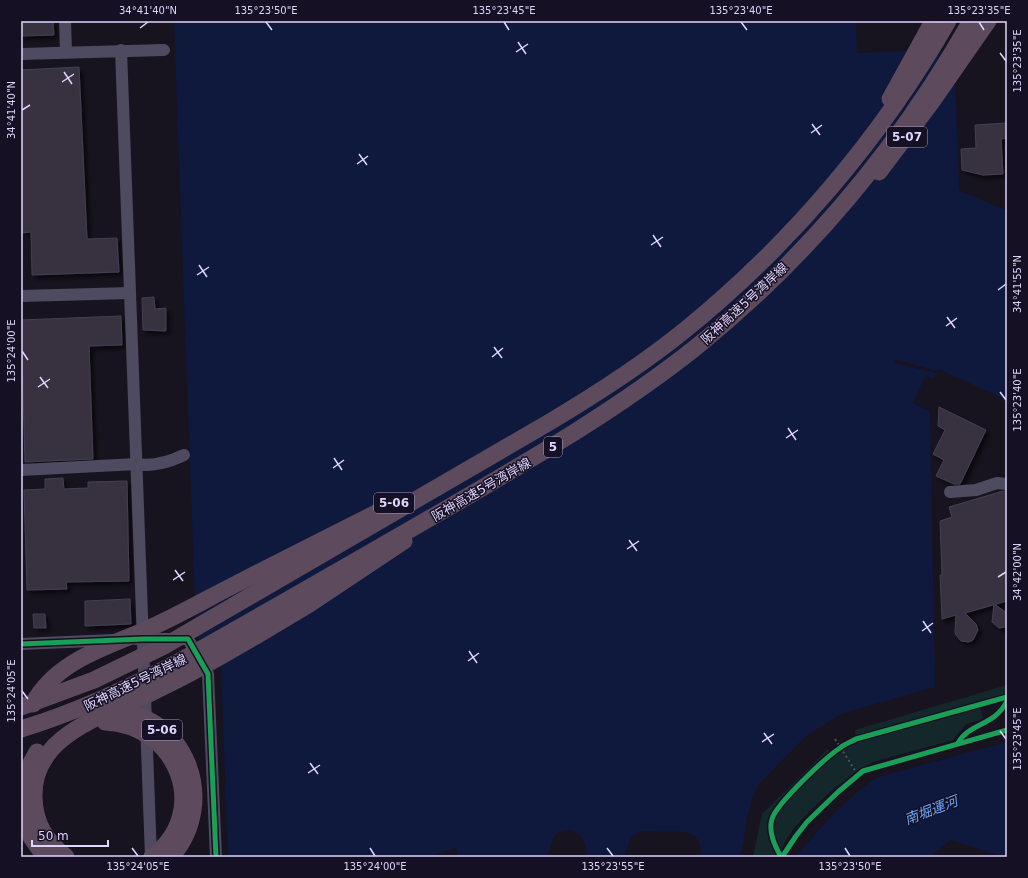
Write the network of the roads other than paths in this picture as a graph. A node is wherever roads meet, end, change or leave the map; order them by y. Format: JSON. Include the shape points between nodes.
{"nodes":[{"id":1,"x":65,"y":21,"type":"edge"},
{"id":2,"x":933,"y":21,"type":"edge"},
{"id":3,"x":944,"y":21,"type":"edge"},
{"id":4,"x":971,"y":21,"type":"edge"},
{"id":5,"x":988,"y":21,"type":"edge"},
{"id":6,"x":946,"y":29,"type":"edge"},
{"id":7,"x":121,"y":50,"type":"junction"},
{"id":8,"x":164,"y":50,"type":"dead end"},
{"id":9,"x":66,"y":52,"type":"junction"},
{"id":10,"x":21,"y":54,"type":"edge"},
{"id":11,"x":852,"y":160,"type":"junction"},
{"id":12,"x":812,"y":239,"type":"junction"},
{"id":13,"x":130,"y":293,"type":"junction"},
{"id":14,"x":21,"y":296,"type":"edge"},
{"id":15,"x":548,"y":423,"type":"junction"},
{"id":16,"x":184,"y":455,"type":"dead end"},
{"id":17,"x":137,"y":464,"type":"junction"},
{"id":18,"x":21,"y":470,"type":"edge"},
{"id":19,"x":1007,"y":484,"type":"edge"},
{"id":20,"x":477,"y":491,"type":"junction"},
{"id":21,"x":950,"y":492,"type":"dead end"},
{"id":22,"x":143,"y":639,"type":"junction"},
{"id":23,"x":21,"y":644,"type":"edge"},
{"id":24,"x":21,"y":707,"type":"edge"},
{"id":25,"x":21,"y":729,"type":"edge"},
{"id":26,"x":21,"y":736,"type":"edge"},
{"id":27,"x":43,"y":753,"type":"junction"},
{"id":28,"x":21,"y":804,"type":"edge"},
{"id":29,"x":21,"y":812,"type":"edge"},
{"id":30,"x":21,"y":818,"type":"edge"},
{"id":31,"x":28,"y":857,"type":"edge"},
{"id":32,"x":47,"y":857,"type":"edge"},
{"id":33,"x":66,"y":857,"type":"edge"},
{"id":34,"x":152,"y":857,"type":"edge"},
{"id":35,"x":171,"y":857,"type":"edge"},
{"id":36,"x":216,"y":857,"type":"edge"}],
"edges":[{"from":1,"to":9,"type":"street"},
{"from":2,"to":11,"type":"highway","number":"5-07","bridge":true,"via":[[900,83]]},
{"from":3,"to":6,"type":"street"},
{"from":4,"to":12,"type":"highway","name":"阪神高速5号湾岸線","number":"5","bridge":true,"via":[[949,60],[897,137]]},
{"from":5,"to":12,"type":"highway","number":"5-07","bridge":true,"via":[[894,154],[841,214]]},
{"from":6,"to":11,"type":"highway","name":"阪神高速5号湾岸線","number":"5","bridge":true,"via":[[909,85]]},
{"from":7,"to":8,"type":"street"},
{"from":7,"to":9,"type":"street"},
{"from":7,"to":13,"type":"street"},
{"from":9,"to":10,"type":"street"},
{"from":11,"to":15,"type":"highway","name":"阪神高速5号湾岸線","number":"5","bridge":true,"via":[[788,234],[718,302],[650,356]]},
{"from":12,"to":20,"type":"highway","name":"阪神高速5号湾岸線","number":"5","bridge":true,"via":[[727,321],[664,372],[560,443]]},
{"from":13,"to":14,"type":"street"},
{"from":13,"to":17,"type":"street"},
{"from":15,"to":24,"type":"highway","name":"阪神高速5号湾岸線","number":"5","bridge":true,"via":[[166,645],[94,680]]},
{"from":15,"to":26,"type":"highway","number":"5-06","bridge":true,"via":[[482,453],[357,524],[68,666],[37,696]]},
{"from":16,"to":17,"type":"street","via":[[167,463]]},
{"from":17,"to":18,"type":"street"},
{"from":17,"to":22,"type":"street"},
{"from":19,"to":21,"type":"street","via":[[997,483],[976,490]]},
{"from":20,"to":25,"type":"highway","name":"阪神高速5号湾岸線","number":"5","bridge":true,"via":[[150,676],[80,708]]},
{"from":20,"to":33,"type":"highway","number":"5-06","bridge":true,"via":[[275,625],[180,679],[84,723],[65,736],[47,754],[34,791],[35,812],[39,825],[52,845]]},
{"from":22,"to":23,"type":"street"},
{"from":22,"to":34,"type":"street"},
{"from":22,"to":36,"type":"street","via":[[188,639],[208,674]]},
{"from":27,"to":28,"type":"highway","number":"5-06","via":[[26,772]]},
{"from":27,"to":32,"type":"highway","number":"5-06","via":[[35,792],[37,816]]},
{"from":27,"to":34,"type":"highway","number":"5-06","bridge":true,"via":[[76,731],[95,723],[125,724],[143,731],[158,742],[176,767],[183,796],[174,833]]},
{"from":27,"to":35,"type":"highway","number":"5-06","bridge":true,"via":[[64,726],[97,712],[119,711],[156,725],[181,752],[194,784],[193,818],[184,840]]},
{"from":29,"to":32,"type":"highway","number":"5-06","via":[[30,837]]},
{"from":30,"to":31,"type":"highway"}]}
